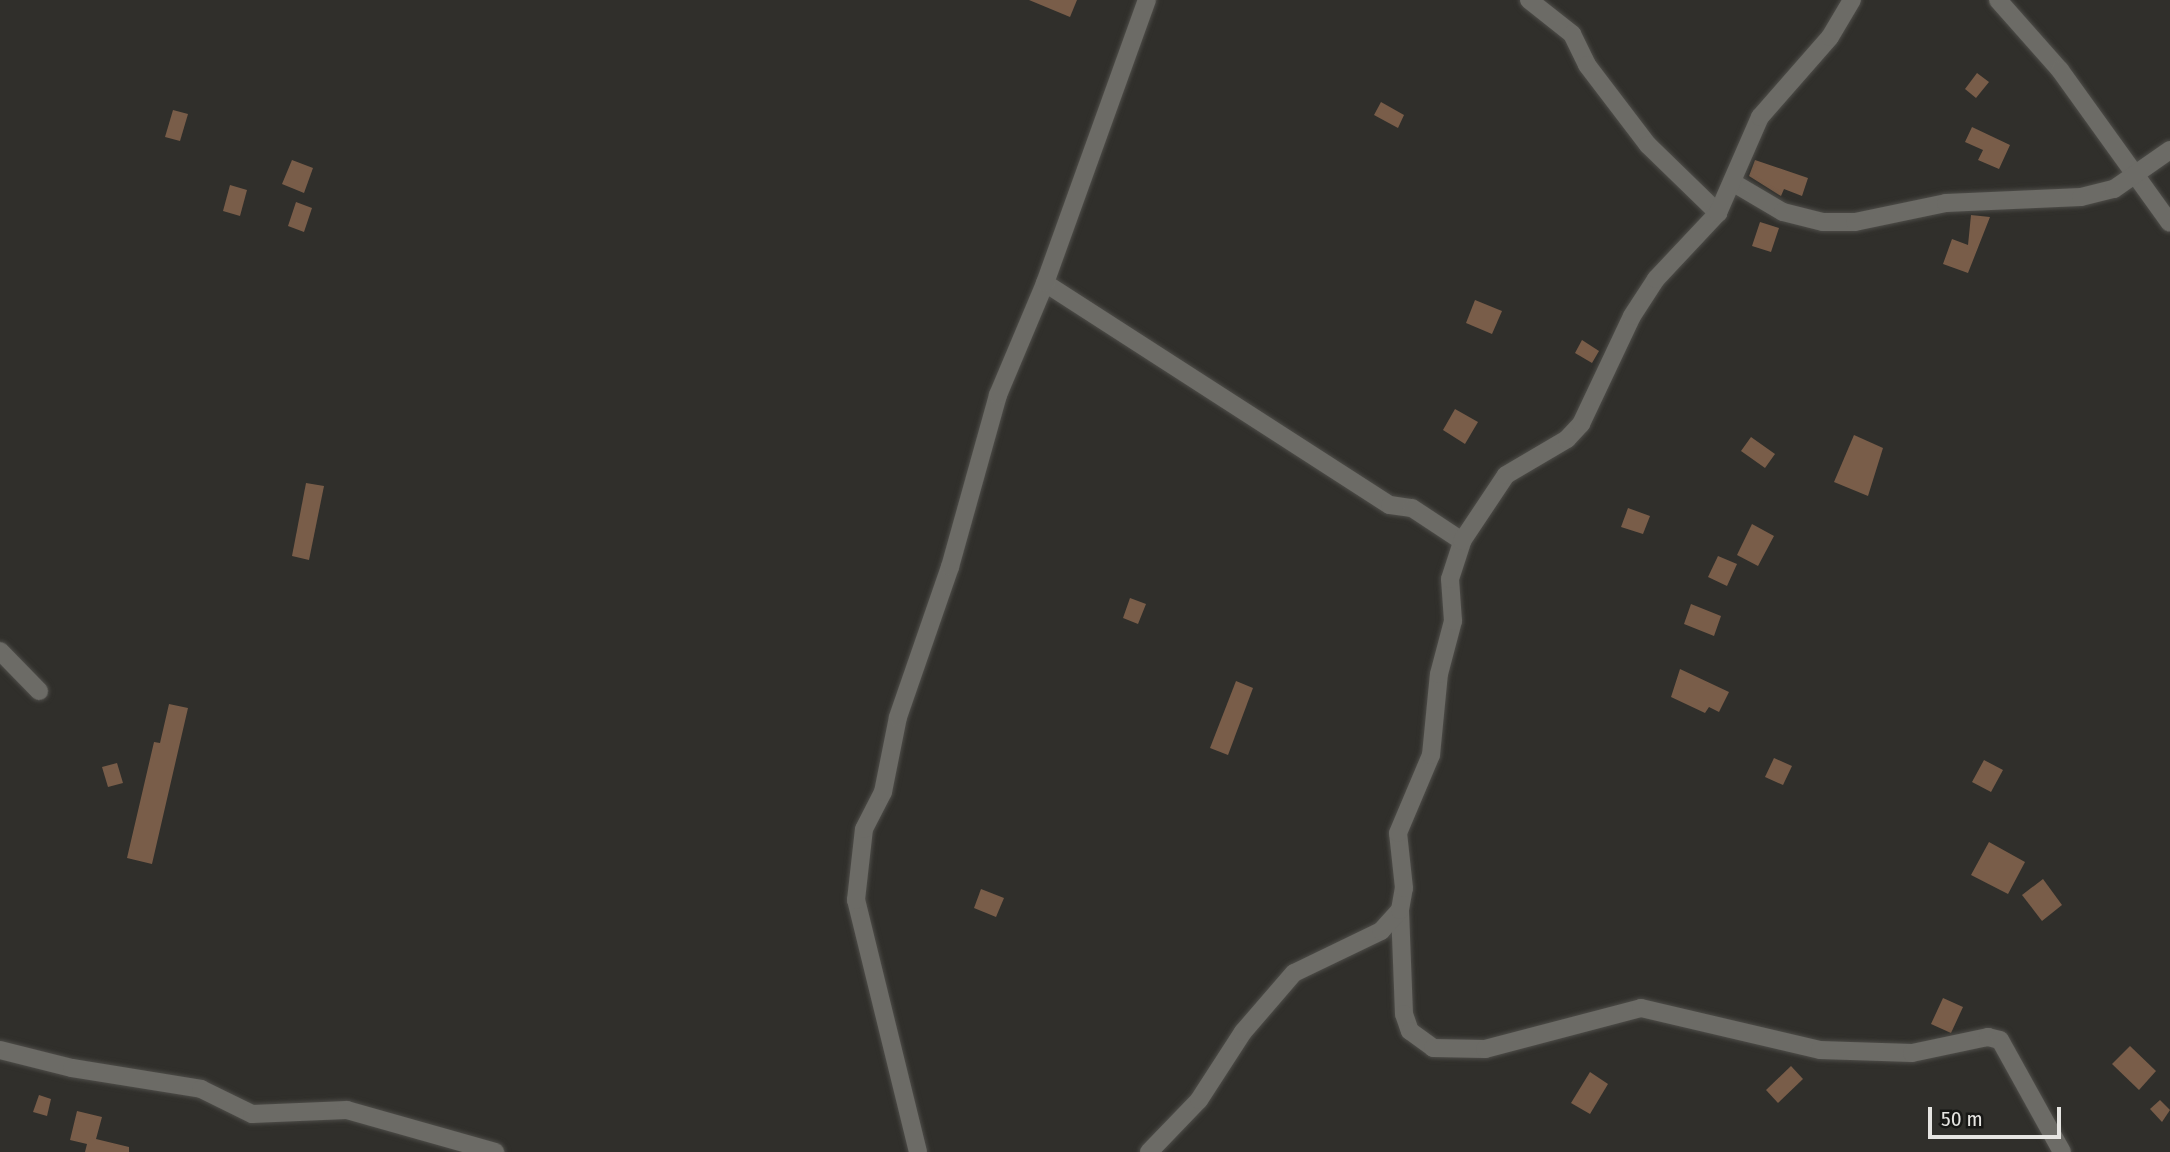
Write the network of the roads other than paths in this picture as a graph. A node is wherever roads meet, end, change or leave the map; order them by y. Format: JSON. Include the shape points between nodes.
{"nodes":[{"id":1,"x":1147,"y":0,"type":"edge"},
{"id":2,"x":1529,"y":0,"type":"edge"},
{"id":3,"x":1852,"y":0,"type":"edge"},
{"id":4,"x":1998,"y":0,"type":"edge"},
{"id":5,"x":2170,"y":150,"type":"edge"},
{"id":6,"x":2135,"y":176,"type":"junction"},
{"id":7,"x":1731,"y":182,"type":"junction"},
{"id":8,"x":1718,"y":213,"type":"junction"},
{"id":9,"x":2170,"y":223,"type":"edge"},
{"id":10,"x":1045,"y":283,"type":"junction"},
{"id":11,"x":1462,"y":541,"type":"junction"},
{"id":12,"x":0,"y":651,"type":"edge"},
{"id":13,"x":39,"y":691,"type":"dead end"},
{"id":14,"x":1400,"y":910,"type":"junction"},
{"id":15,"x":0,"y":1050,"type":"edge"},
{"id":16,"x":910,"y":1134,"type":"junction"},
{"id":17,"x":495,"y":1152,"type":"edge"},
{"id":18,"x":907,"y":1152,"type":"edge"},
{"id":19,"x":918,"y":1152,"type":"edge"},
{"id":20,"x":1149,"y":1152,"type":"edge"},
{"id":21,"x":2062,"y":1152,"type":"edge"}],
"edges":[{"from":1,"to":10,"type":"street"},
{"from":2,"to":8,"type":"street","via":[[1572,34],[1587,65],[1648,145]]},
{"from":3,"to":7,"type":"street","via":[[1830,37],[1760,117]]},
{"from":4,"to":6,"type":"street","via":[[2060,70]]},
{"from":5,"to":6,"type":"street"},
{"from":6,"to":7,"type":"street","via":[[2114,189],[2081,197],[1946,204],[1844,222],[1783,212]]},
{"from":6,"to":9,"type":"street"},
{"from":7,"to":8,"type":"street"},
{"from":8,"to":11,"type":"street","via":[[1656,279],[1632,316],[1581,424],[1567,439],[1506,475]]},
{"from":10,"to":11,"type":"street","via":[[1390,505],[1412,508]]},
{"from":10,"to":16,"type":"street","via":[[998,395],[950,567],[898,717],[883,792],[864,829],[856,900]]},
{"from":11,"to":14,"type":"street","via":[[1450,579],[1453,621],[1439,674],[1431,755],[1398,833],[1404,888]]},
{"from":12,"to":13,"type":"street"},
{"from":14,"to":20,"type":"street","via":[[1372,937],[1311,961],[1294,974],[1243,1032],[1199,1100]]},
{"from":14,"to":21,"type":"street","via":[[1404,1014],[1410,1031],[1433,1048],[1485,1049],[1641,1008],[1820,1050],[1912,1053],[1988,1037],[2000,1040]]},
{"from":15,"to":17,"type":"street","via":[[201,1089],[252,1114],[347,1110]]},
{"from":16,"to":18,"type":"street"},
{"from":16,"to":19,"type":"street"}]}
